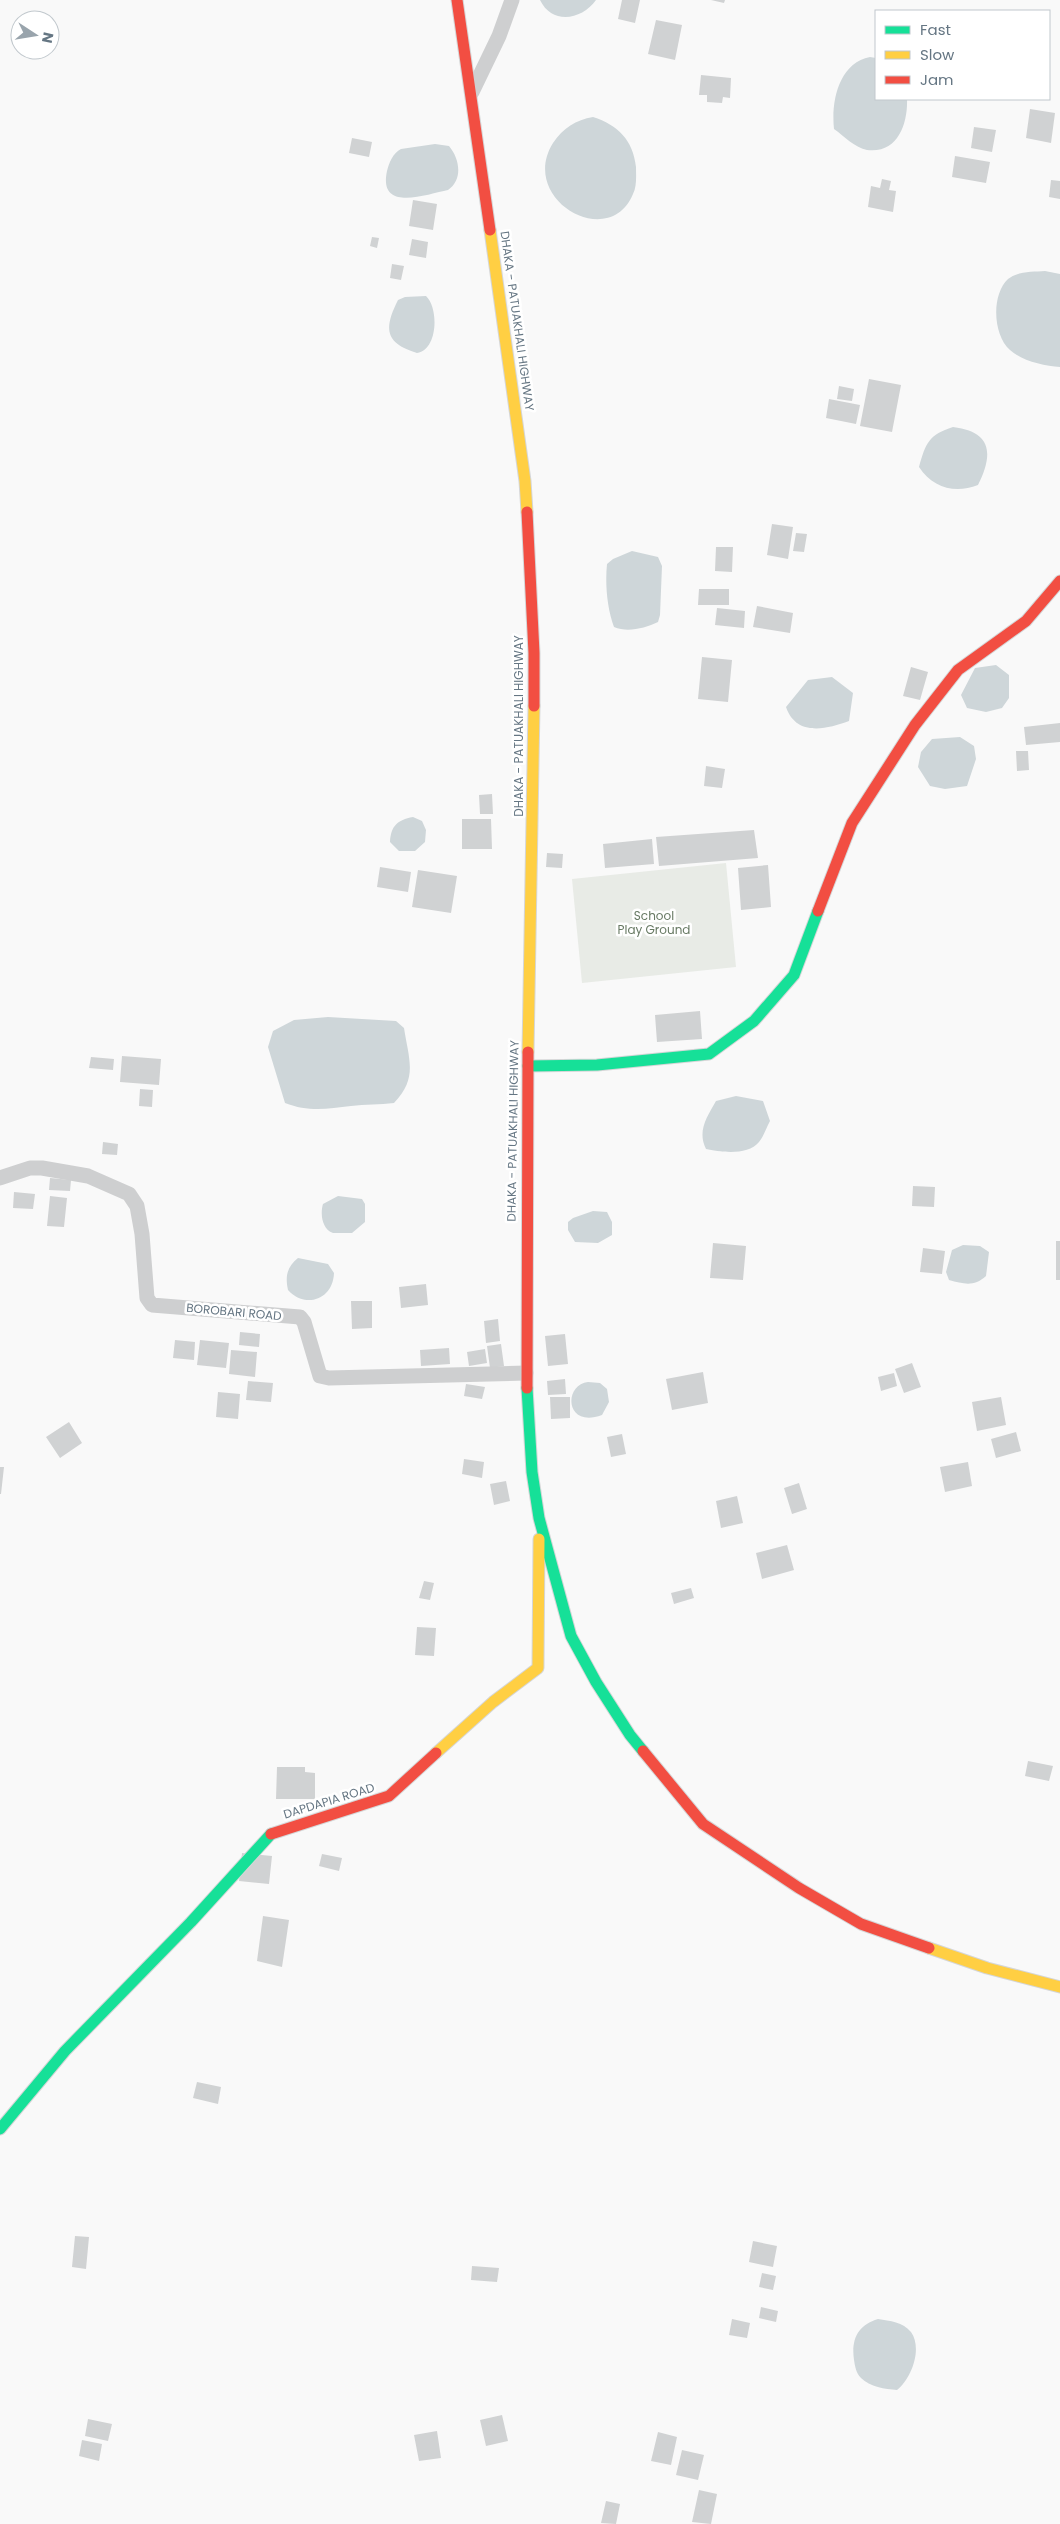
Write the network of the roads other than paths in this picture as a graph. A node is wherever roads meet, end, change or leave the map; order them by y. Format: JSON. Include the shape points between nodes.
{"nodes":[{"id":1,"x":457,"y":0,"type":"edge"},
{"id":2,"x":512,"y":0,"type":"edge"},
{"id":3,"x":472,"y":93,"type":"junction"},
{"id":4,"x":1060,"y":581,"type":"edge"},
{"id":5,"x":528,"y":1066,"type":"junction"},
{"id":6,"x":0,"y":1178,"type":"edge"},
{"id":7,"x":526,"y":1373,"type":"junction"},
{"id":8,"x":539,"y":1518,"type":"junction"},
{"id":9,"x":1060,"y":1987,"type":"edge"},
{"id":10,"x":0,"y":2129,"type":"edge"}],
"edges":[{"from":1,"to":3,"type":"main road","name":"DHAKA - PATUAKHALI HIGHWAY"},
{"from":2,"to":3,"type":"street"},
{"from":3,"to":5,"type":"main road","name":"DHAKA - PATUAKHALI HIGHWAY","via":[[525,481],[534,653]]},
{"from":4,"to":5,"type":"main road","via":[[1026,621],[958,670],[915,725],[852,823],[794,975],[754,1021],[709,1054],[597,1065]]},
{"from":5,"to":7,"type":"main road","name":"DHAKA - PATUAKHALI HIGHWAY"},
{"from":6,"to":7,"type":"street","name":"BOROBARI ROAD","via":[[30,1168],[42,1168],[88,1176],[129,1194],[137,1206],[147,1298],[152,1305],[300,1318],[320,1376]]},
{"from":7,"to":8,"type":"main road","name":"DHAKA - PATUAKHALI HIGHWAY","via":[[532,1472]]},
{"from":8,"to":9,"type":"main road","name":"DHAKA - PATUAKHALI HIGHWAY","via":[[571,1636],[630,1735],[703,1824],[799,1888],[861,1924],[987,1968]]},
{"from":8,"to":10,"type":"main road","name":"DAPDAPIA ROAD","via":[[538,1668],[493,1702],[390,1796],[273,1832],[191,1922],[65,2051]]}]}
